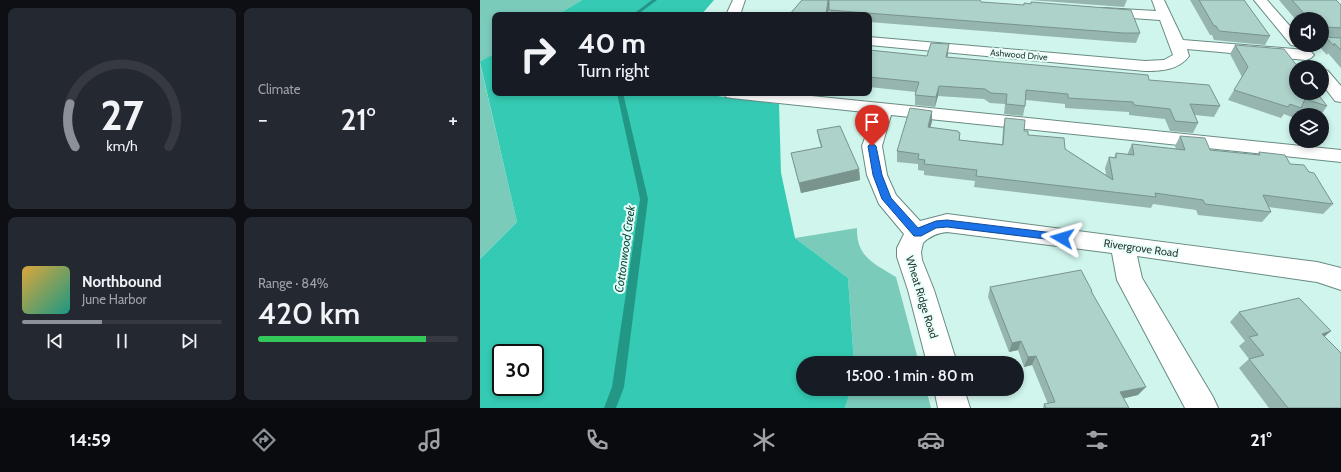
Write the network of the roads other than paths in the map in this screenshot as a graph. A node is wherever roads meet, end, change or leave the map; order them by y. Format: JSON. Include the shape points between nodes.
{"nodes":[{"id":1,"x":739,"y":0,"type":"edge"},
{"id":2,"x":1158,"y":0,"type":"edge"},
{"id":3,"x":1260,"y":0,"type":"edge"},
{"id":4,"x":1089,"y":11,"type":"edge"},
{"id":5,"x":734,"y":12,"type":"edge"},
{"id":6,"x":1165,"y":16,"type":"junction"},
{"id":7,"x":1289,"y":34,"type":"edge"},
{"id":8,"x":872,"y":41,"type":"edge"},
{"id":9,"x":1177,"y":44,"type":"junction"},
{"id":10,"x":1289,"y":44,"type":"edge"},
{"id":11,"x":1304,"y":52,"type":"edge"},
{"id":12,"x":1311,"y":60,"type":"edge"},
{"id":13,"x":1329,"y":82,"type":"edge"},
{"id":14,"x":760,"y":96,"type":"edge"},
{"id":15,"x":1341,"y":97,"type":"edge"},
{"id":16,"x":884,"y":109,"type":"junction"},
{"id":17,"x":1341,"y":156,"type":"edge"},
{"id":18,"x":917,"y":233,"type":"junction"},
{"id":19,"x":1122,"y":245,"type":"junction"},
{"id":20,"x":1341,"y":279,"type":"edge"},
{"id":21,"x":940,"y":356,"type":"edge"},
{"id":22,"x":951,"y":396,"type":"edge"},
{"id":23,"x":954,"y":408,"type":"edge"},
{"id":24,"x":1202,"y":408,"type":"edge"}],
"edges":[{"from":1,"to":5,"type":"street"},
{"from":2,"to":6,"type":"street"},
{"from":3,"to":7,"type":"street"},
{"from":4,"to":6,"type":"street"},
{"from":6,"to":9,"type":"street"},
{"from":8,"to":9,"type":"street","name":"Ashwood Drive","via":[[1145,66],[1177,61],[1181,56]]},
{"from":9,"to":10,"type":"street"},
{"from":11,"to":12,"type":"street"},
{"from":13,"to":15,"type":"street"},
{"from":14,"to":16,"type":"street"},
{"from":16,"to":17,"type":"street"},
{"from":16,"to":18,"type":"street","via":[[872,146],[877,175],[887,199]]},
{"from":18,"to":19,"type":"street","name":"Rivergrove Road","via":[[936,224],[947,223]]},
{"from":18,"to":21,"type":"street","name":"Wheat Ridge Road","via":[[908,250],[909,259],[918,278]]},
{"from":19,"to":20,"type":"street","name":"Rivergrove Road","via":[[1316,272]]},
{"from":19,"to":24,"type":"street","via":[[1130,280]]},
{"from":22,"to":23,"type":"street"}]}
